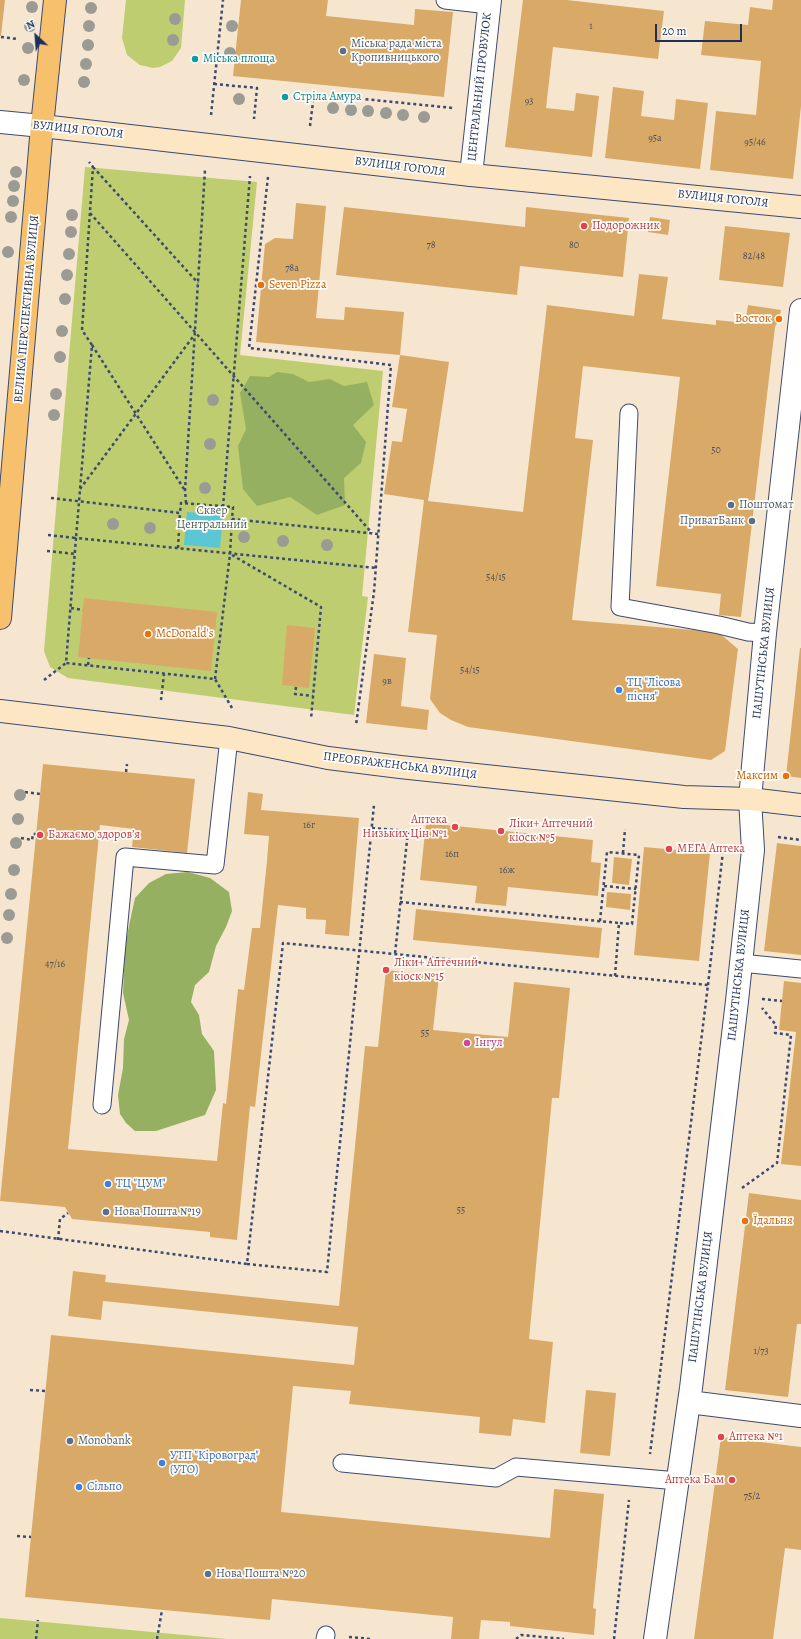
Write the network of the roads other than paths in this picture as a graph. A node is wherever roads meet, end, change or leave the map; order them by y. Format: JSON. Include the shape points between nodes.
{"nodes":[{"id":1,"x":55,"y":0,"type":"edge"},
{"id":2,"x":445,"y":0,"type":"edge"},
{"id":3,"x":489,"y":2,"type":"edge"},
{"id":4,"x":0,"y":122,"type":"edge"},
{"id":5,"x":42,"y":126,"type":"junction"},
{"id":6,"x":471,"y":175,"type":"junction"},
{"id":7,"x":801,"y":207,"type":"edge"},
{"id":8,"x":801,"y":310,"type":"edge"},
{"id":9,"x":629,"y":413,"type":"dead end"},
{"id":10,"x":0,"y":618,"type":"edge"},
{"id":11,"x":765,"y":633,"type":"junction"},
{"id":12,"x":0,"y":711,"type":"edge"},
{"id":13,"x":228,"y":738,"type":"junction"},
{"id":14,"x":750,"y":799,"type":"junction"},
{"id":15,"x":801,"y":805,"type":"edge"},
{"id":16,"x":741,"y":963,"type":"junction"},
{"id":17,"x":801,"y":969,"type":"edge"},
{"id":18,"x":102,"y":1105,"type":"dead end"},
{"id":19,"x":689,"y":1402,"type":"junction"},
{"id":20,"x":801,"y":1416,"type":"edge"},
{"id":21,"x":342,"y":1463,"type":"dead end"},
{"id":22,"x":678,"y":1481,"type":"junction"},
{"id":23,"x":655,"y":1639,"type":"edge"}],
"edges":[{"from":1,"to":5,"type":"main road","name":"ВЕЛИКА ПЕРСПЕКТИВНА ВУЛИЦЯ"},
{"from":2,"to":3,"type":"lane"},
{"from":3,"to":6,"type":"street","name":"ЦЕНТРАЛЬНИЙ ПРОВУЛОК"},
{"from":4,"to":5,"type":"street","name":"ВУЛИЦЯ ГОГОЛЯ"},
{"from":5,"to":6,"type":"main road","name":"ВУЛИЦЯ ГОГОЛЯ"},
{"from":5,"to":10,"type":"main road","name":"ВЕЛИКА ПЕРСПЕКТИВНА ВУЛИЦЯ"},
{"from":6,"to":7,"type":"main road","name":"ВУЛИЦЯ ГОГОЛЯ"},
{"from":8,"to":11,"type":"street","name":"ПАШУТІНСЬКА ВУЛИЦЯ"},
{"from":9,"to":11,"type":"lane","via":[[620,607],[748,632]]},
{"from":11,"to":14,"type":"street","name":"ПАШУТІНСЬКА ВУЛИЦЯ"},
{"from":12,"to":13,"type":"main road","name":"ПРЕОБРАЖЕНСЬКА ВУЛИЦЯ"},
{"from":13,"to":14,"type":"main road","name":"ПРЕОБРАЖЕНСЬКА ВУЛИЦЯ","via":[[328,758],[386,765],[684,797]]},
{"from":13,"to":18,"type":"lane","via":[[215,865],[125,857]]},
{"from":14,"to":15,"type":"main road","name":"ПРЕОБРАЖЕНСЬКА ВУЛИЦЯ"},
{"from":14,"to":16,"type":"street","name":"ПАШУТІНСЬКА ВУЛИЦЯ","via":[[753,838]]},
{"from":16,"to":17,"type":"lane"},
{"from":16,"to":19,"type":"street","name":"ПАШУТІНСЬКА ВУЛИЦЯ"},
{"from":19,"to":20,"type":"street"},
{"from":19,"to":22,"type":"street","name":"ПАШУТІНСЬКА ВУЛИЦЯ"},
{"from":21,"to":22,"type":"lane","via":[[496,1478],[516,1467]]},
{"from":22,"to":23,"type":"street","name":"ПАШУТІНСЬКА ВУЛИЦЯ"}]}
